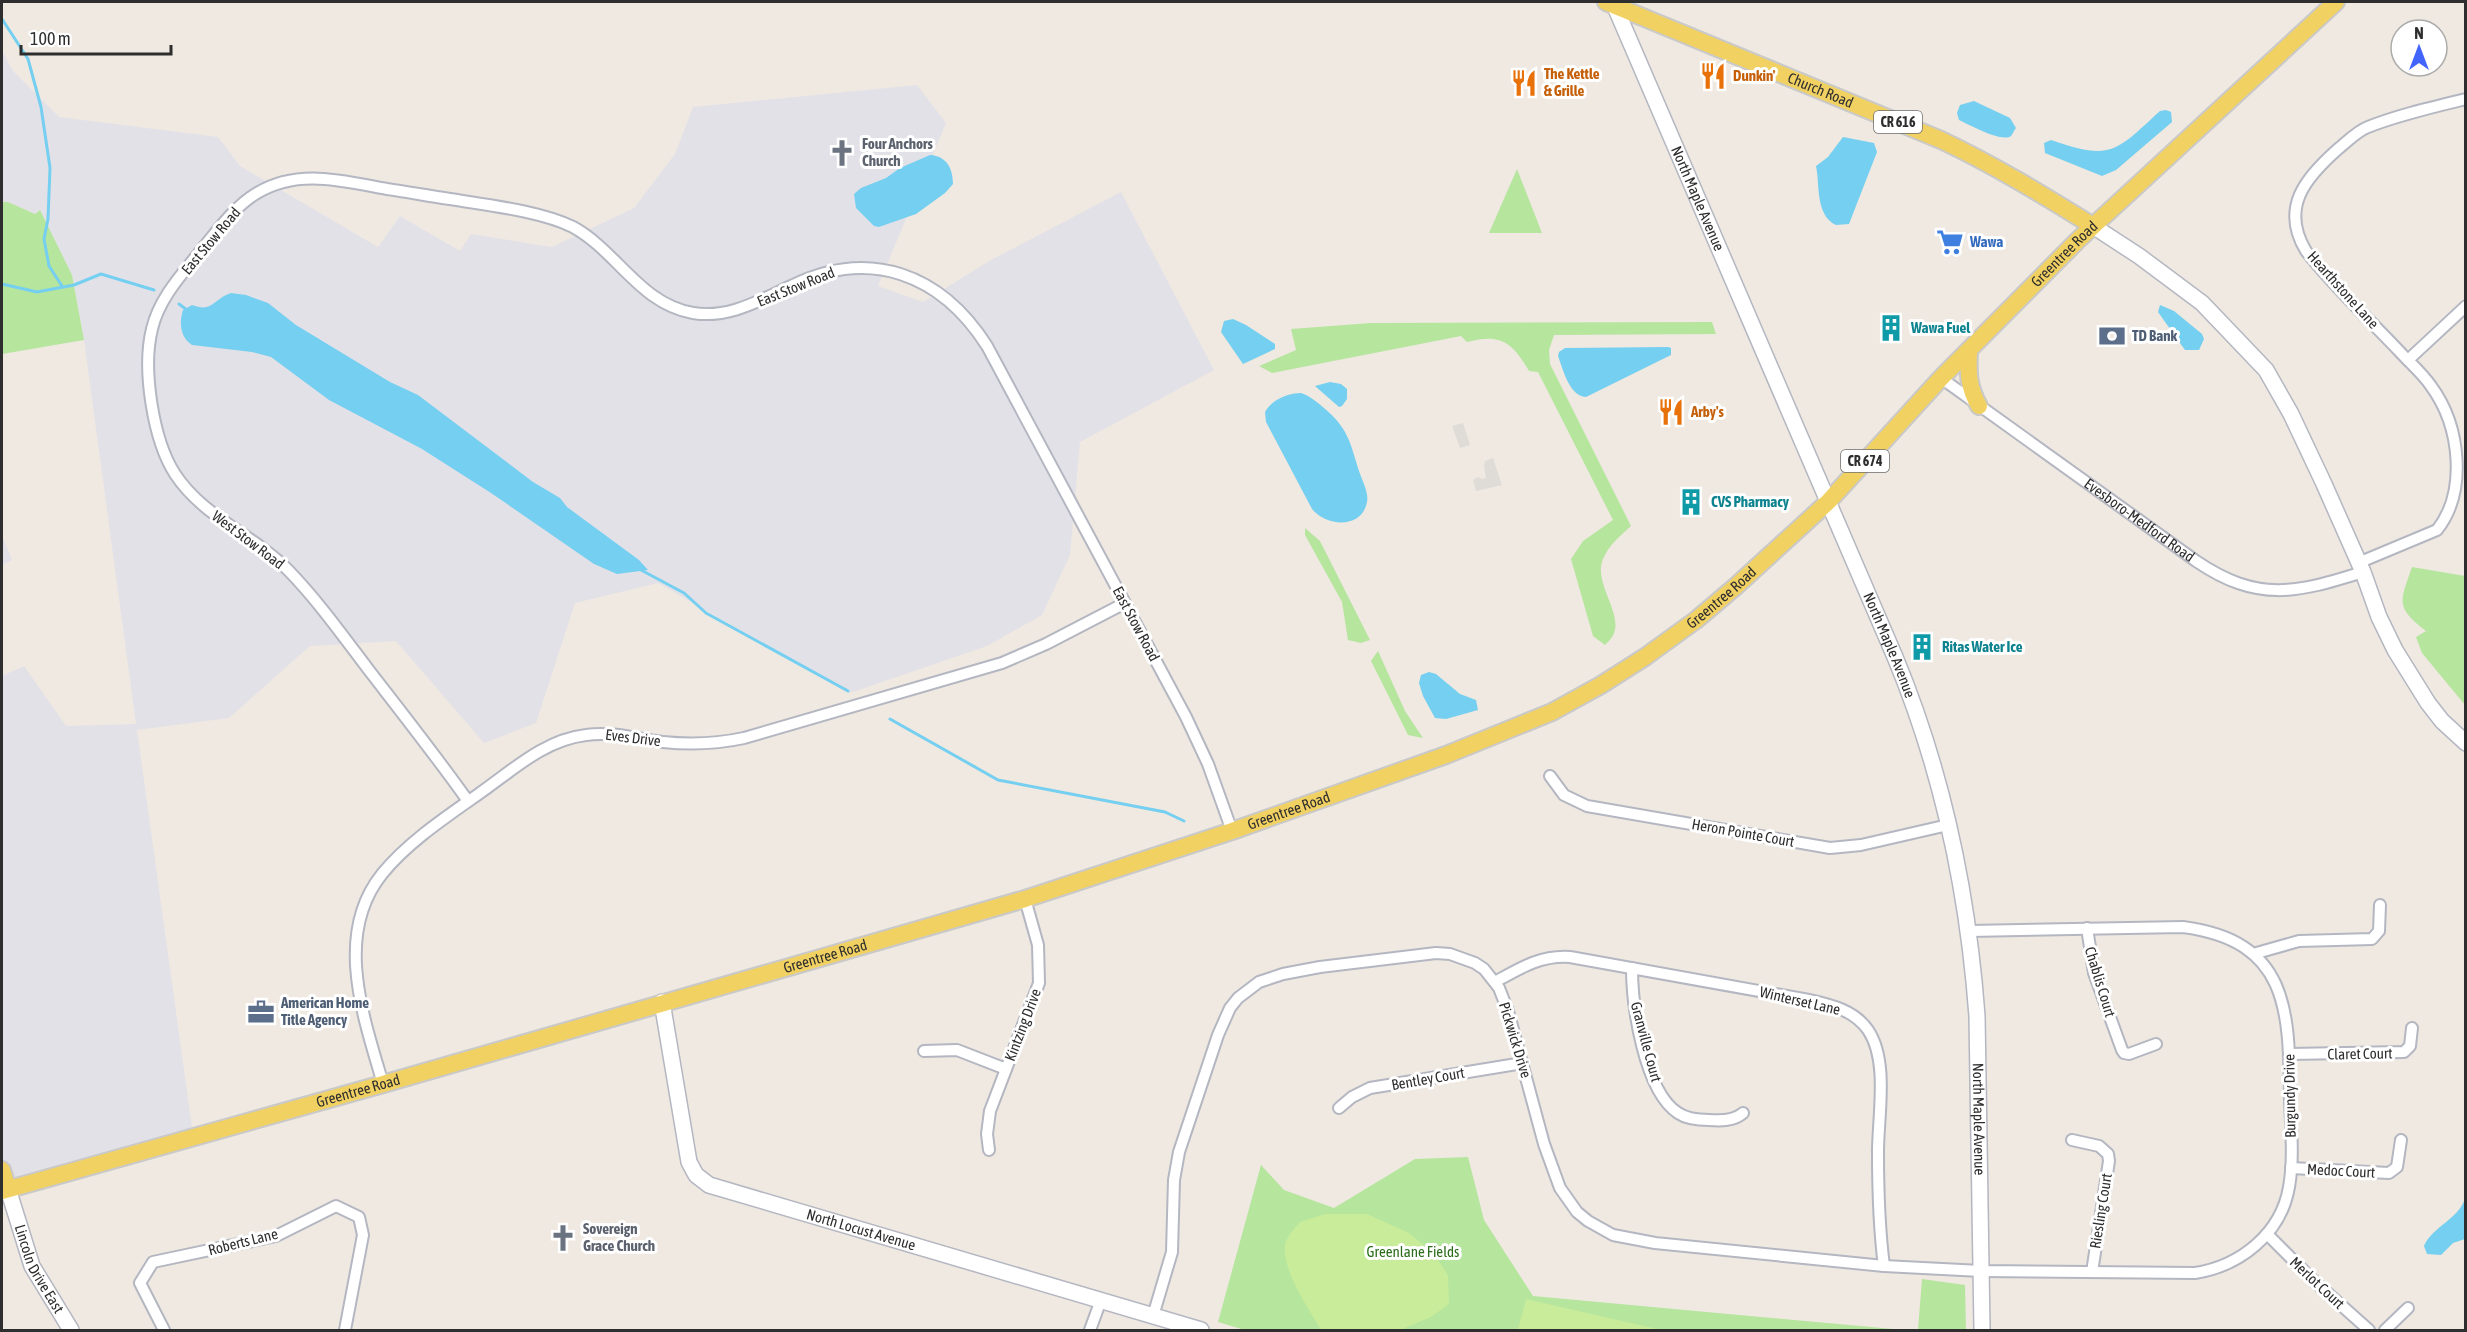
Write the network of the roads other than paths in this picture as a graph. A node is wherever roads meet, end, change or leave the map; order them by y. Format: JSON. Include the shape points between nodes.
{"nodes":[{"id":1,"x":1612,"y":2,"type":"edge"},
{"id":2,"x":2336,"y":2,"type":"edge"},
{"id":3,"x":2466,"y":99,"type":"edge"},
{"id":4,"x":2092,"y":226,"type":"junction"},
{"id":5,"x":2466,"y":306,"type":"edge"},
{"id":6,"x":160,"y":307,"type":"joint"},
{"id":7,"x":1969,"y":351,"type":"junction"},
{"id":8,"x":2408,"y":360,"type":"junction"},
{"id":9,"x":1941,"y":378,"type":"junction"},
{"id":10,"x":1979,"y":406,"type":"junction"},
{"id":11,"x":1828,"y":502,"type":"junction"},
{"id":12,"x":2360,"y":568,"type":"junction"},
{"id":13,"x":1125,"y":603,"type":"junction"},
{"id":14,"x":2466,"y":743,"type":"edge"},
{"id":15,"x":1550,"y":776,"type":"dead end"},
{"id":16,"x":468,"y":801,"type":"junction"},
{"id":17,"x":1948,"y":825,"type":"junction"},
{"id":18,"x":1232,"y":831,"type":"junction"},
{"id":19,"x":1025,"y":899,"type":"junction"},
{"id":20,"x":2380,"y":904,"type":"dead end"},
{"id":21,"x":2087,"y":928,"type":"junction"},
{"id":22,"x":1969,"y":931,"type":"junction"},
{"id":23,"x":2253,"y":954,"type":"junction"},
{"id":24,"x":1632,"y":968,"type":"junction"},
{"id":25,"x":1495,"y":982,"type":"junction"},
{"id":26,"x":662,"y":1002,"type":"junction"},
{"id":27,"x":2412,"y":1028,"type":"dead end"},
{"id":28,"x":2156,"y":1044,"type":"dead end"},
{"id":29,"x":924,"y":1051,"type":"dead end"},
{"id":30,"x":2289,"y":1054,"type":"junction"},
{"id":31,"x":1523,"y":1063,"type":"junction"},
{"id":32,"x":1006,"y":1069,"type":"junction"},
{"id":33,"x":382,"y":1084,"type":"junction"},
{"id":34,"x":1339,"y":1108,"type":"dead end"},
{"id":35,"x":1743,"y":1113,"type":"dead end"},
{"id":36,"x":2072,"y":1140,"type":"dead end"},
{"id":37,"x":2401,"y":1140,"type":"dead end"},
{"id":38,"x":989,"y":1150,"type":"dead end"},
{"id":39,"x":2291,"y":1168,"type":"junction"},
{"id":40,"x":2,"y":1170,"type":"edge"},
{"id":41,"x":5,"y":1190,"type":"edge"},
{"id":42,"x":2267,"y":1234,"type":"junction"},
{"id":43,"x":1884,"y":1266,"type":"junction"},
{"id":44,"x":1981,"y":1271,"type":"junction"},
{"id":45,"x":2092,"y":1272,"type":"junction"},
{"id":46,"x":1101,"y":1300,"type":"junction"},
{"id":47,"x":2408,"y":1308,"type":"dead end"},
{"id":48,"x":1154,"y":1316,"type":"junction"},
{"id":49,"x":71,"y":1330,"type":"edge"},
{"id":50,"x":164,"y":1330,"type":"edge"},
{"id":51,"x":345,"y":1330,"type":"edge"},
{"id":52,"x":1090,"y":1330,"type":"edge"},
{"id":53,"x":1201,"y":1330,"type":"edge"},
{"id":54,"x":1982,"y":1330,"type":"edge"},
{"id":55,"x":2369,"y":1330,"type":"edge"},
{"id":56,"x":2385,"y":1330,"type":"edge"}],
"edges":[{"from":1,"to":4,"type":"main road","name":"Church Road","number":"CR 616","via":[[1982,159]]},
{"from":1,"to":11,"type":"street","name":"North Maple Avenue"},
{"from":2,"to":4,"type":"main road","name":"Greentree Road"},
{"from":3,"to":8,"type":"street","name":"Hearthstone Lane","via":[[2366,128],[2313,174],[2301,189],[2295,208],[2297,233],[2306,251]]},
{"from":4,"to":7,"type":"main road","name":"Greentree Road","number":"CR 674"},
{"from":4,"to":12,"type":"street","via":[[2202,303],[2266,370],[2305,443]]},
{"from":5,"to":8,"type":"street"},
{"from":6,"to":13,"type":"street","name":"East Stow Road","via":[[198,254],[245,201],[270,186],[314,177],[554,220],[585,235],[649,293],[694,313],[744,308],[808,278],[843,268],[879,268],[898,273],[949,299],[976,329]]},
{"from":6,"to":16,"type":"street","name":"West Stow Road","via":[[149,344],[149,376],[161,442],[174,472],[194,498],[274,557],[298,580]]},
{"from":7,"to":9,"type":"main road","name":"Greentree Road","number":"CR 674"},
{"from":7,"to":10,"type":"main road","via":[[1969,381]]},
{"from":8,"to":12,"type":"street","name":"Hearthstone Lane","via":[[2430,383],[2451,419],[2463,458],[2460,499],[2447,522],[2437,530]]},
{"from":9,"to":10,"type":"street","name":"Evesboro-Medford Road"},
{"from":9,"to":11,"type":"main road","name":"Greentree Road","number":"CR 674"},
{"from":10,"to":12,"type":"street","name":"Evesboro-Medford Road","via":[[2212,572],[2242,586],[2265,590],[2306,588]]},
{"from":11,"to":17,"type":"street","name":"North Maple Avenue","via":[[1913,703]]},
{"from":11,"to":18,"type":"main road","name":"Greentree Road","via":[[1702,615],[1601,685],[1500,735]]},
{"from":12,"to":14,"type":"street","via":[[2403,666],[2442,721]]},
{"from":13,"to":16,"type":"street","name":"Eves Drive","via":[[992,667],[741,739],[703,745],[606,734],[571,737],[540,750]]},
{"from":13,"to":18,"type":"street","name":"East Stow Road","via":[[1202,749]]},
{"from":15,"to":17,"type":"street","name":"Heron Pointe Court","via":[[1564,795],[1587,806],[1830,848]]},
{"from":16,"to":33,"type":"street","name":"Eves Drive","via":[[392,862],[364,907],[356,941],[356,974]]},
{"from":17,"to":22,"type":"street","name":"North Maple Avenue"},
{"from":18,"to":19,"type":"main road","name":"Greentree Road"},
{"from":19,"to":26,"type":"main road","name":"Greentree Road"},
{"from":19,"to":32,"type":"street","name":"Kintzing Drive","via":[[1038,945],[1039,982]]},
{"from":20,"to":23,"type":"street","via":[[2379,931],[2372,939],[2299,941]]},
{"from":21,"to":22,"type":"street","name":"Burgundy Drive"},
{"from":21,"to":23,"type":"street","name":"Burgundy Drive","via":[[2205,930],[2228,938]]},
{"from":21,"to":28,"type":"street","name":"Chablis Court","via":[[2091,964],[2124,1053]]},
{"from":22,"to":44,"type":"street","name":"North Maple Avenue","via":[[1977,1016]]},
{"from":23,"to":30,"type":"street","name":"Burgundy Drive","via":[[2283,1001]]},
{"from":24,"to":25,"type":"street","name":"Winterset Lane","via":[[1558,956],[1526,964]]},
{"from":24,"to":35,"type":"street","name":"Granville Court","via":[[1634,1005],[1648,1063],[1669,1105],[1677,1113],[1697,1120],[1728,1120]]},
{"from":24,"to":43,"type":"street","name":"Winterset Lane","via":[[1809,1000],[1844,1010],[1863,1023],[1875,1042],[1880,1065],[1878,1156]]},
{"from":25,"to":31,"type":"street","name":"Pickwick Drive"},
{"from":25,"to":48,"type":"street","name":"Pickwick Drive","via":[[1484,969],[1464,957],[1429,953],[1283,975],[1259,982],[1238,998],[1218,1035],[1179,1152],[1174,1179],[1172,1252]]},
{"from":26,"to":33,"type":"main road","name":"Greentree Road"},
{"from":26,"to":46,"type":"street","name":"North Locust Avenue","via":[[689,1162],[696,1175],[709,1185]]},
{"from":27,"to":30,"type":"street","name":"Claret Court","via":[[2410,1046],[2404,1052]]},
{"from":29,"to":32,"type":"street","via":[[963,1051]]},
{"from":30,"to":39,"type":"street","name":"Burgundy Drive"},
{"from":31,"to":34,"type":"street","name":"Bentley Court","via":[[1370,1088]]},
{"from":31,"to":43,"type":"street","name":"Pickwick Drive","via":[[1560,1188],[1577,1212],[1600,1229],[1626,1239],[1656,1243]]},
{"from":32,"to":38,"type":"street","name":"Kintzing Drive","via":[[990,1111]]},
{"from":33,"to":41,"type":"main road","name":"Greentree Road"},
{"from":36,"to":45,"type":"street","name":"Riesling Court","via":[[2099,1146],[2108,1154]]},
{"from":37,"to":39,"type":"street","name":"Medoc Court","via":[[2397,1167],[2389,1173]]},
{"from":39,"to":42,"type":"street","name":"Burgundy Drive","via":[[2284,1206]]},
{"from":40,"to":41,"type":"main road","name":"Lincoln Drive East"},
{"from":41,"to":49,"type":"street","name":"Lincoln Drive East","via":[[32,1266]]},
{"from":42,"to":45,"type":"street","name":"Burgundy Drive","via":[[2250,1251],[2215,1269],[2184,1274]]},
{"from":42,"to":55,"type":"street","name":"Merlot Court"},
{"from":43,"to":44,"type":"street","name":"Pickwick Drive"},
{"from":44,"to":45,"type":"street","name":"Burgundy Drive"},
{"from":44,"to":54,"type":"street","name":"North Maple Avenue"},
{"from":46,"to":48,"type":"street","name":"North Locust Avenue"},
{"from":46,"to":52,"type":"street"},
{"from":47,"to":56,"type":"street"},
{"from":48,"to":53,"type":"street","name":"North Locust Avenue"},
{"from":50,"to":51,"type":"street","name":"Roberts Lane","via":[[140,1283],[153,1262],[276,1236],[336,1206],[359,1217],[363,1235]]}]}
